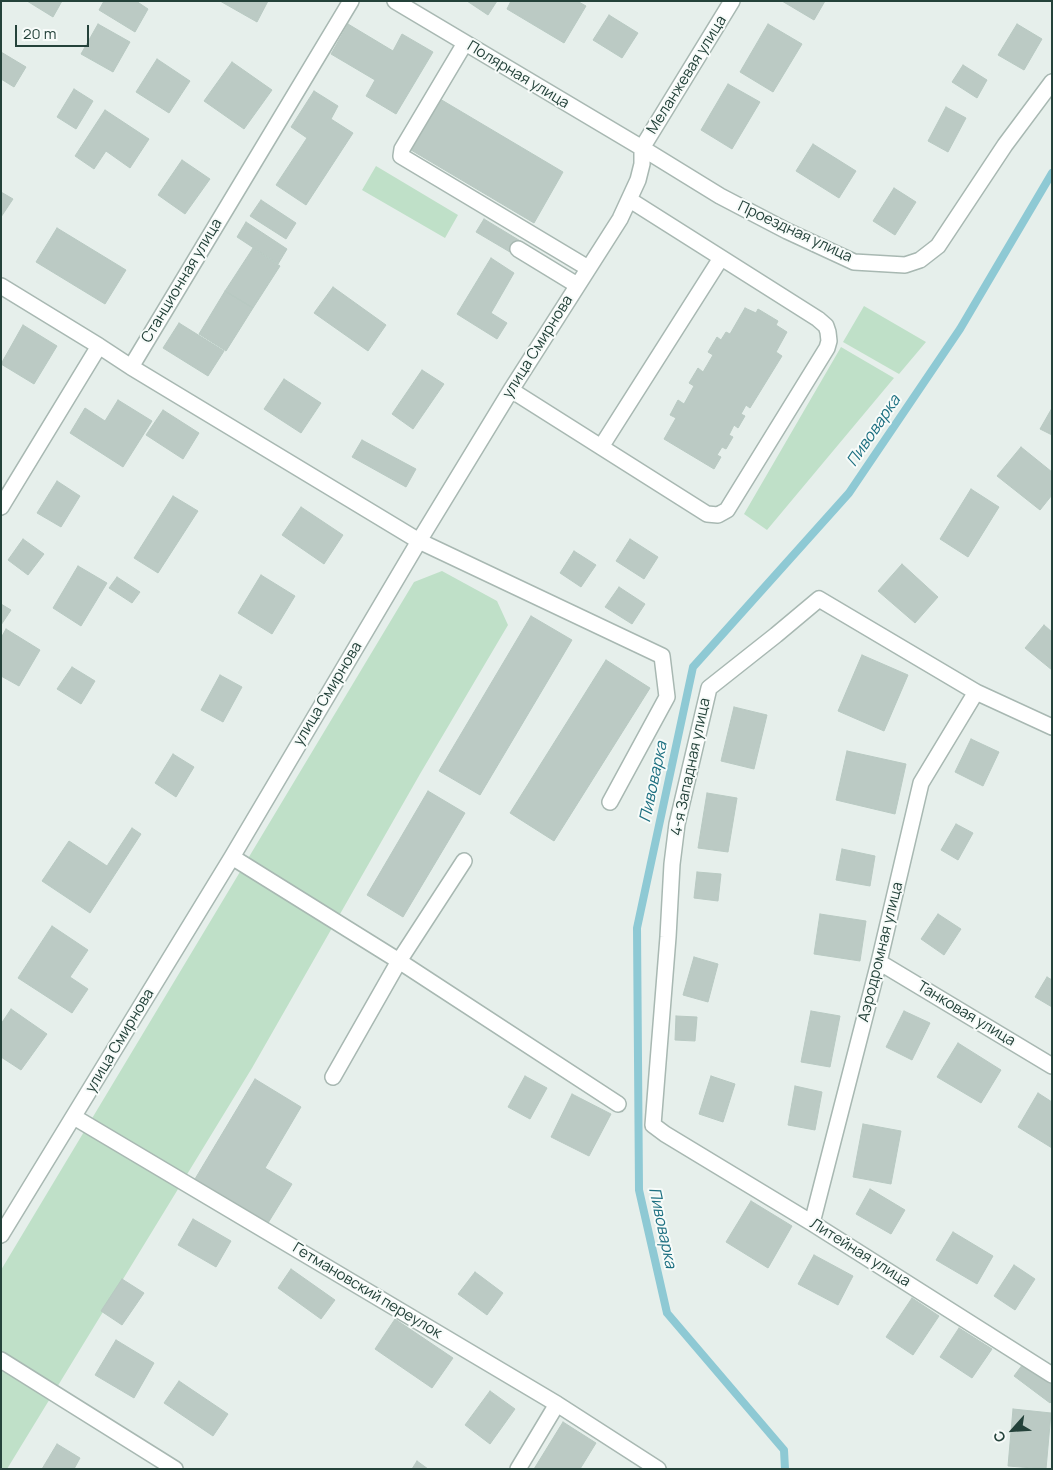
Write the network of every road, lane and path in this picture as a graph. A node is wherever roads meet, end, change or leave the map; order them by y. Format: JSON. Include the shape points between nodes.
{"nodes":[{"id":1,"x":351,"y":1,"type":"edge"},
{"id":2,"x":395,"y":1,"type":"edge"},
{"id":3,"x":732,"y":1,"type":"edge"},
{"id":4,"x":465,"y":43,"type":"junction"},
{"id":5,"x":1052,"y":82,"type":"edge"},
{"id":6,"x":642,"y":148,"type":"junction"},
{"id":7,"x":630,"y":200,"type":"junction"},
{"id":8,"x":518,"y":249,"type":"dead end"},
{"id":9,"x":721,"y":258,"type":"junction"},
{"id":10,"x":588,"y":268,"type":"junction"},
{"id":11,"x":577,"y":285,"type":"junction"},
{"id":12,"x":1,"y":286,"type":"edge"},
{"id":13,"x":99,"y":346,"type":"junction"},
{"id":14,"x":130,"y":367,"type":"junction"},
{"id":15,"x":510,"y":390,"type":"junction"},
{"id":16,"x":601,"y":447,"type":"junction"},
{"id":17,"x":1,"y":507,"type":"edge"},
{"id":18,"x":419,"y":541,"type":"junction"},
{"id":19,"x":976,"y":692,"type":"junction"},
{"id":20,"x":1052,"y":727,"type":"edge"},
{"id":21,"x":610,"y":802,"type":"dead end"},
{"id":22,"x":232,"y":856,"type":"junction"},
{"id":23,"x":464,"y":861,"type":"dead end"},
{"id":24,"x":399,"y":961,"type":"junction"},
{"id":25,"x":879,"y":962,"type":"junction"},
{"id":26,"x":1052,"y":1066,"type":"edge"},
{"id":27,"x":333,"y":1077,"type":"dead end"},
{"id":28,"x":618,"y":1104,"type":"dead end"},
{"id":29,"x":74,"y":1117,"type":"junction"},
{"id":30,"x":666,"y":1134,"type":"joint"},
{"id":31,"x":812,"y":1223,"type":"junction"},
{"id":32,"x":1,"y":1235,"type":"edge"},
{"id":33,"x":1,"y":1360,"type":"edge"},
{"id":34,"x":1052,"y":1375,"type":"edge"},
{"id":35,"x":557,"y":1404,"type":"junction"},
{"id":36,"x":175,"y":1469,"type":"edge"},
{"id":37,"x":518,"y":1469,"type":"edge"},
{"id":38,"x":658,"y":1469,"type":"edge"}],
"edges":[{"from":1,"to":14,"type":"street","name":"Станционная улица"},
{"from":2,"to":4,"type":"street","name":"Полярная улица"},
{"from":3,"to":6,"type":"street","name":"Меланжевая улица"},
{"from":4,"to":6,"type":"street","name":"Полярная улица"},
{"from":4,"to":10,"type":"street","via":[[402,149],[401,156]]},
{"from":5,"to":6,"type":"street","name":"Проездная улица","via":[[1005,145],[938,246],[920,260],[904,265],[854,262],[720,196]]},
{"from":6,"to":7,"type":"street","name":"улица Смирнова","via":[[642,164]]},
{"from":7,"to":9,"type":"street"},
{"from":7,"to":10,"type":"street","name":"улица Смирнова"},
{"from":8,"to":11,"type":"street"},
{"from":9,"to":16,"type":"street"},
{"from":9,"to":16,"type":"street","via":[[818,319],[826,326],[829,340],[727,510],[718,515],[707,514]]},
{"from":10,"to":11,"type":"street","name":"улица Смирнова"},
{"from":11,"to":15,"type":"street","name":"улица Смирнова"},
{"from":12,"to":13,"type":"street"},
{"from":13,"to":14,"type":"street"},
{"from":13,"to":17,"type":"street"},
{"from":14,"to":18,"type":"street"},
{"from":15,"to":16,"type":"street"},
{"from":15,"to":18,"type":"street","name":"улица Смирнова"},
{"from":18,"to":21,"type":"street","via":[[662,656],[667,697]]},
{"from":18,"to":22,"type":"street","name":"улица Смирнова"},
{"from":19,"to":20,"type":"street"},
{"from":19,"to":25,"type":"street","name":"Аэродромная улица","via":[[922,783]]},
{"from":19,"to":30,"type":"street","name":"4-я Западная улица","via":[[819,599],[709,688],[677,824],[672,864],[653,1125]]},
{"from":22,"to":24,"type":"street"},
{"from":22,"to":29,"type":"street","name":"улица Смирнова"},
{"from":23,"to":24,"type":"street"},
{"from":24,"to":27,"type":"street"},
{"from":24,"to":28,"type":"street"},
{"from":25,"to":26,"type":"street","name":"Танковая улица"},
{"from":25,"to":31,"type":"street","name":"Аэродромная улица"},
{"from":29,"to":32,"type":"street","name":"улица Смирнова"},
{"from":29,"to":35,"type":"street","name":"Гетмановский переулок"},
{"from":30,"to":31,"type":"street","name":"Литейная улица"},
{"from":31,"to":34,"type":"street","name":"Литейная улица"},
{"from":33,"to":36,"type":"street"},
{"from":35,"to":37,"type":"street"},
{"from":35,"to":38,"type":"street","name":"Гетмановский переулок"}]}
